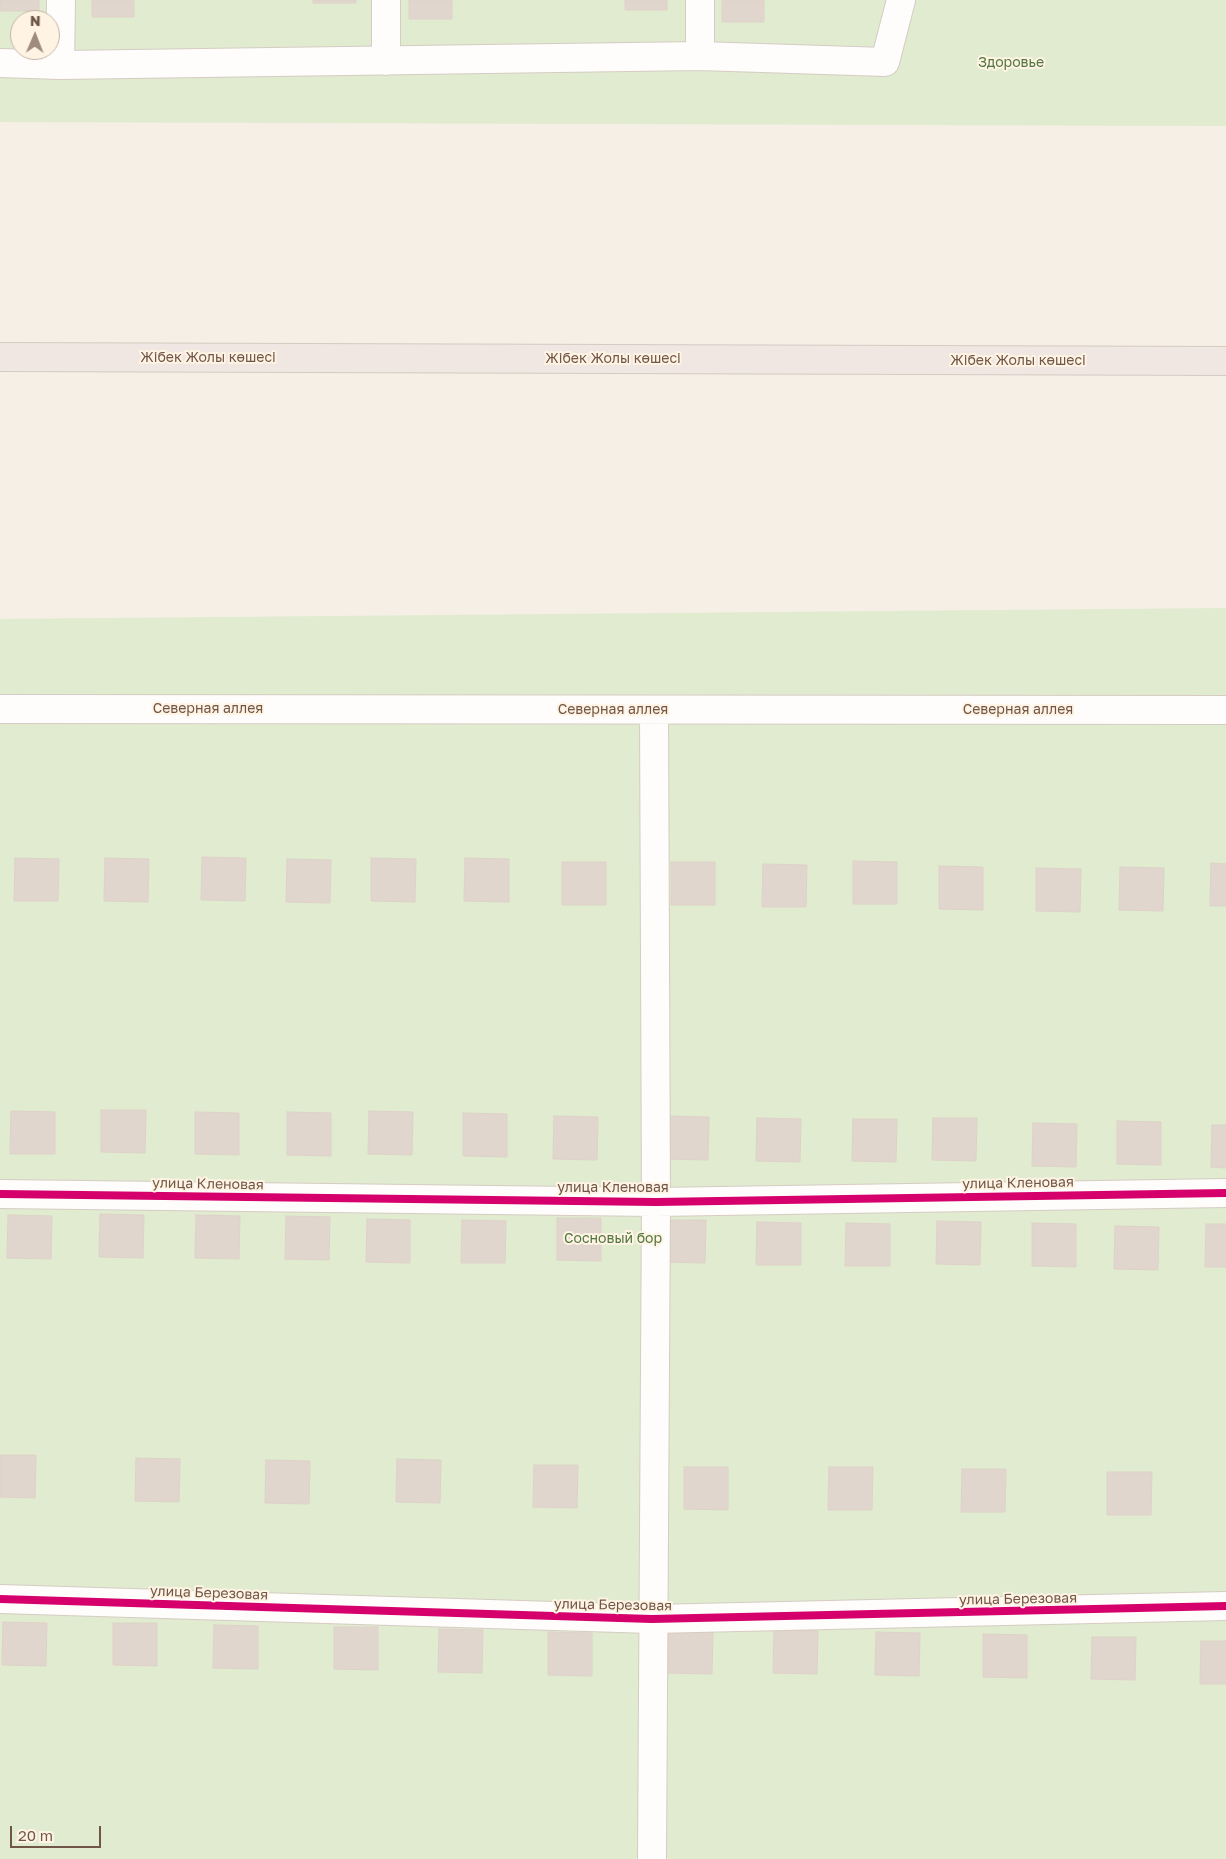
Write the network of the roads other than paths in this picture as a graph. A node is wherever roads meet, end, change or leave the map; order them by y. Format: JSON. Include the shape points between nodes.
{"nodes":[{"id":1,"x":61,"y":0,"type":"edge"},
{"id":2,"x":386,"y":0,"type":"edge"},
{"id":3,"x":700,"y":0,"type":"edge"},
{"id":4,"x":901,"y":0,"type":"edge"},
{"id":5,"x":700,"y":56,"type":"junction"},
{"id":6,"x":386,"y":61,"type":"junction"},
{"id":7,"x":0,"y":63,"type":"edge"},
{"id":8,"x":60,"y":65,"type":"junction"},
{"id":9,"x":0,"y":357,"type":"edge"},
{"id":10,"x":1226,"y":361,"type":"edge"},
{"id":11,"x":0,"y":709,"type":"edge"},
{"id":12,"x":654,"y":710,"type":"junction"},
{"id":13,"x":1226,"y":710,"type":"edge"},
{"id":14,"x":1226,"y":1193,"type":"edge"},
{"id":15,"x":0,"y":1194,"type":"edge"},
{"id":16,"x":656,"y":1202,"type":"junction"},
{"id":17,"x":0,"y":1599,"type":"edge"},
{"id":18,"x":1226,"y":1606,"type":"edge"},
{"id":19,"x":652,"y":1619,"type":"junction"},
{"id":20,"x":652,"y":1859,"type":"edge"}],
"edges":[{"from":1,"to":8,"type":"street"},
{"from":2,"to":6,"type":"street"},
{"from":3,"to":5,"type":"street"},
{"from":4,"to":5,"type":"street","via":[[885,62]]},
{"from":5,"to":6,"type":"street"},
{"from":6,"to":8,"type":"street"},
{"from":7,"to":8,"type":"street"},
{"from":9,"to":10,"type":"highway","name":"Жібек Жолы көшесі"},
{"from":11,"to":12,"type":"street","name":"Северная аллея"},
{"from":12,"to":13,"type":"street","name":"Северная аллея"},
{"from":12,"to":16,"type":"street"},
{"from":14,"to":16,"type":"street","name":"улица Кленовая"},
{"from":15,"to":16,"type":"street","name":"улица Кленовая"},
{"from":16,"to":19,"type":"street"},
{"from":17,"to":19,"type":"street","name":"улица Березовая"},
{"from":18,"to":19,"type":"street","name":"улица Березовая"},
{"from":19,"to":20,"type":"street"}]}
